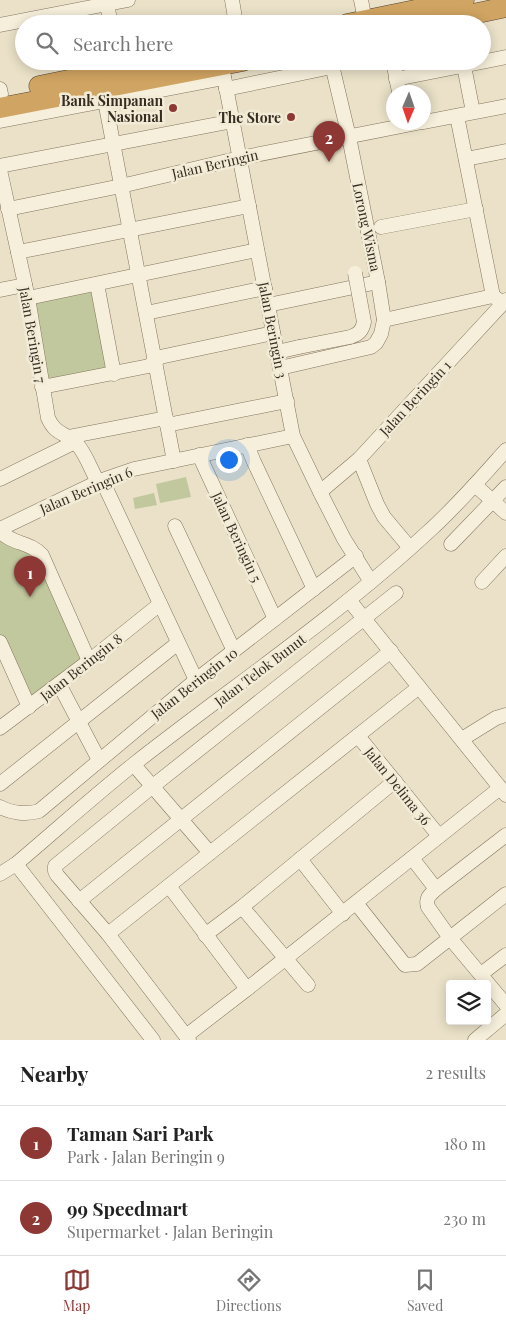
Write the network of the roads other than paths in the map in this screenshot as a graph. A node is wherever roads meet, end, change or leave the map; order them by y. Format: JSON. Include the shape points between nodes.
{"nodes":[{"id":1,"x":128,"y":0,"type":"edge"},
{"id":2,"x":232,"y":0,"type":"edge"},
{"id":3,"x":361,"y":0,"type":"edge"},
{"id":4,"x":464,"y":0,"type":"edge"},
{"id":5,"x":106,"y":2,"type":"edge"},
{"id":6,"x":506,"y":7,"type":"edge"},
{"id":7,"x":46,"y":15,"type":"edge"},
{"id":8,"x":109,"y":15,"type":"edge"},
{"id":9,"x":234,"y":15,"type":"edge"},
{"id":10,"x":358,"y":15,"type":"edge"},
{"id":11,"x":390,"y":15,"type":"edge"},
{"id":12,"x":476,"y":15,"type":"edge"},
{"id":13,"x":15,"y":22,"type":"edge"},
{"id":14,"x":0,"y":25,"type":"edge"},
{"id":15,"x":506,"y":57,"type":"edge"},
{"id":16,"x":491,"y":59,"type":"edge"},
{"id":17,"x":103,"y":70,"type":"edge"},
{"id":18,"x":259,"y":70,"type":"edge"},
{"id":19,"x":333,"y":70,"type":"edge"},
{"id":20,"x":395,"y":70,"type":"edge"},
{"id":21,"x":443,"y":70,"type":"edge"},
{"id":22,"x":464,"y":70,"type":"edge"},
{"id":23,"x":223,"y":73,"type":"edge"},
{"id":24,"x":398,"y":85,"type":"edge"},
{"id":25,"x":401,"y":85,"type":"edge"},
{"id":26,"x":0,"y":96,"type":"edge"},
{"id":27,"x":105,"y":101,"type":"junction"},
{"id":28,"x":506,"y":106,"type":"edge"},
{"id":29,"x":473,"y":112,"type":"junction"},
{"id":30,"x":457,"y":116,"type":"junction"},
{"id":31,"x":0,"y":121,"type":"edge"},
{"id":32,"x":232,"y":121,"type":"junction"},
{"id":33,"x":431,"y":121,"type":"edge"},
{"id":34,"x":386,"y":129,"type":"edge"},
{"id":35,"x":349,"y":137,"type":"junction"},
{"id":36,"x":113,"y":144,"type":"junction"},
{"id":37,"x":506,"y":151,"type":"edge"},
{"id":38,"x":240,"y":158,"type":"junction"},
{"id":39,"x":466,"y":159,"type":"junction"},
{"id":40,"x":0,"y":166,"type":"edge"},
{"id":41,"x":0,"y":170,"type":"edge"},
{"id":42,"x":121,"y":186,"type":"junction"},
{"id":43,"x":249,"y":206,"type":"junction"},
{"id":44,"x":8,"y":209,"type":"junction"},
{"id":45,"x":476,"y":209,"type":"junction"},
{"id":46,"x":381,"y":228,"type":"dead end"},
{"id":47,"x":130,"y":230,"type":"junction"},
{"id":48,"x":257,"y":250,"type":"junction"},
{"id":49,"x":18,"y":252,"type":"junction"},
{"id":50,"x":355,"y":273,"type":"dead end"},
{"id":51,"x":138,"y":275,"type":"junction"},
{"id":52,"x":378,"y":282,"type":"junction"},
{"id":53,"x":96,"y":284,"type":"junction"},
{"id":54,"x":265,"y":288,"type":"junction"},
{"id":55,"x":0,"y":290,"type":"edge"},
{"id":56,"x":26,"y":291,"type":"junction"},
{"id":57,"x":501,"y":300,"type":"edge"},
{"id":58,"x":268,"y":305,"type":"junction"},
{"id":59,"x":146,"y":313,"type":"junction"},
{"id":60,"x":384,"y":320,"type":"junction"},
{"id":61,"x":274,"y":333,"type":"junction"},
{"id":62,"x":277,"y":352,"type":"junction"},
{"id":63,"x":154,"y":362,"type":"junction"},
{"id":64,"x":280,"y":368,"type":"junction"},
{"id":65,"x":114,"y":374,"type":"junction"},
{"id":66,"x":42,"y":387,"type":"junction"},
{"id":67,"x":287,"y":401,"type":"junction"},
{"id":68,"x":166,"y":421,"type":"junction"},
{"id":69,"x":293,"y":436,"type":"junction"},
{"id":70,"x":72,"y":440,"type":"junction"},
{"id":71,"x":247,"y":445,"type":"junction"},
{"id":72,"x":506,"y":450,"type":"edge"},
{"id":73,"x":199,"y":455,"type":"junction"},
{"id":74,"x":359,"y":459,"type":"junction"},
{"id":75,"x":174,"y":460,"type":"junction"},
{"id":76,"x":0,"y":478,"type":"edge"},
{"id":77,"x":100,"y":481,"type":"junction"},
{"id":78,"x":475,"y":485,"type":"junction"},
{"id":79,"x":506,"y":488,"type":"edge"},
{"id":80,"x":320,"y":492,"type":"junction"},
{"id":81,"x":493,"y":501,"type":"junction"},
{"id":82,"x":506,"y":513,"type":"edge"},
{"id":83,"x":175,"y":526,"type":"dead end"},
{"id":84,"x":0,"y":530,"type":"edge"},
{"id":85,"x":450,"y":544,"type":"dead end"},
{"id":86,"x":410,"y":548,"type":"junction"},
{"id":87,"x":356,"y":556,"type":"junction"},
{"id":88,"x":506,"y":556,"type":"edge"},
{"id":89,"x":371,"y":582,"type":"junction"},
{"id":90,"x":482,"y":582,"type":"dead end"},
{"id":91,"x":314,"y":589,"type":"junction"},
{"id":92,"x":396,"y":593,"type":"dead end"},
{"id":93,"x":349,"y":600,"type":"junction"},
{"id":94,"x":160,"y":604,"type":"junction"},
{"id":95,"x":364,"y":618,"type":"junction"},
{"id":96,"x":275,"y":619,"type":"junction"},
{"id":97,"x":0,"y":642,"type":"edge"},
{"id":98,"x":178,"y":643,"type":"junction"},
{"id":99,"x":234,"y":651,"type":"junction"},
{"id":100,"x":391,"y":651,"type":"junction"},
{"id":101,"x":90,"y":661,"type":"junction"},
{"id":102,"x":196,"y":680,"type":"junction"},
{"id":103,"x":59,"y":684,"type":"junction"},
{"id":104,"x":419,"y":687,"type":"junction"},
{"id":105,"x":30,"y":707,"type":"junction"},
{"id":106,"x":506,"y":715,"type":"edge"},
{"id":107,"x":79,"y":722,"type":"junction"},
{"id":108,"x":0,"y":728,"type":"edge"},
{"id":109,"x":358,"y":736,"type":"junction"},
{"id":110,"x":462,"y":739,"type":"junction"},
{"id":111,"x":99,"y":760,"type":"junction"},
{"id":112,"x":134,"y":765,"type":"junction"},
{"id":113,"x":394,"y":781,"type":"junction"},
{"id":114,"x":0,"y":784,"type":"edge"},
{"id":115,"x":153,"y":786,"type":"junction"},
{"id":116,"x":503,"y":792,"type":"edge"},
{"id":117,"x":0,"y":807,"type":"edge"},
{"id":118,"x":182,"y":820,"type":"junction"},
{"id":119,"x":506,"y":835,"type":"edge"},
{"id":120,"x":439,"y":836,"type":"junction"},
{"id":121,"x":210,"y":853,"type":"junction"},
{"id":122,"x":412,"y":858,"type":"junction"},
{"id":123,"x":300,"y":859,"type":"junction"},
{"id":124,"x":16,"y":864,"type":"junction"},
{"id":125,"x":0,"y":874,"type":"edge"},
{"id":126,"x":169,"y":886,"type":"junction"},
{"id":127,"x":436,"y":889,"type":"junction"},
{"id":128,"x":506,"y":894,"type":"edge"},
{"id":129,"x":79,"y":901,"type":"junction"},
{"id":130,"x":356,"y":903,"type":"junction"},
{"id":131,"x":242,"y":907,"type":"junction"},
{"id":132,"x":343,"y":914,"type":"junction"},
{"id":133,"x":108,"y":934,"type":"junction"},
{"id":134,"x":205,"y":934,"type":"junction"},
{"id":135,"x":450,"y":938,"type":"junction"},
{"id":136,"x":506,"y":955,"type":"edge"},
{"id":137,"x":285,"y":960,"type":"junction"},
{"id":138,"x":481,"y":974,"type":"junction"},
{"id":139,"x":308,"y":986,"type":"dead end"},
{"id":140,"x":247,"y":989,"type":"junction"},
{"id":141,"x":506,"y":1005,"type":"edge"},
{"id":142,"x":506,"y":1014,"type":"edge"},
{"id":143,"x":188,"y":1038,"type":"edge"},
{"id":144,"x":153,"y":1040,"type":"edge"},
{"id":145,"x":475,"y":1040,"type":"edge"}],
"edges":[{"from":1,"to":5,"type":"street"},
{"from":2,"to":9,"type":"street"},
{"from":3,"to":10,"type":"street"},
{"from":4,"to":11,"type":"highway"},
{"from":5,"to":7,"type":"street"},
{"from":5,"to":8,"type":"street"},
{"from":6,"to":12,"type":"highway"},
{"from":13,"to":14,"type":"street"},
{"from":15,"to":16,"type":"street"},
{"from":17,"to":26,"type":"highway"},
{"from":18,"to":23,"type":"street"},
{"from":19,"to":35,"type":"street","name":"Lorong Wisma"},
{"from":20,"to":24,"type":"street"},
{"from":21,"to":25,"type":"street"},
{"from":22,"to":29,"type":"street"},
{"from":23,"to":26,"type":"highway"},
{"from":23,"to":27,"type":"street"},
{"from":23,"to":32,"type":"street","name":"Jalan Beringin 3"},
{"from":27,"to":31,"type":"street"},
{"from":27,"to":36,"type":"street"},
{"from":28,"to":29,"type":"street","name":"Jalan Beringin"},
{"from":29,"to":30,"type":"street","name":"Jalan Beringin"},
{"from":30,"to":33,"type":"street","name":"Jalan Beringin"},
{"from":30,"to":39,"type":"street"},
{"from":32,"to":36,"type":"street"},
{"from":32,"to":38,"type":"street","name":"Jalan Beringin 3"},
{"from":34,"to":35,"type":"street","name":"Jalan Beringin"},
{"from":35,"to":38,"type":"street","name":"Jalan Beringin"},
{"from":35,"to":52,"type":"street","name":"Lorong Wisma"},
{"from":36,"to":40,"type":"street"},
{"from":36,"to":42,"type":"street"},
{"from":37,"to":39,"type":"street"},
{"from":38,"to":42,"type":"street","name":"Jalan Beringin"},
{"from":38,"to":43,"type":"street","name":"Jalan Beringin 3"},
{"from":39,"to":45,"type":"street"},
{"from":41,"to":44,"type":"street","name":"Jalan Beringin 7"},
{"from":42,"to":44,"type":"street","name":"Jalan Beringin"},
{"from":42,"to":47,"type":"street"},
{"from":43,"to":47,"type":"street"},
{"from":43,"to":48,"type":"street","name":"Jalan Beringin 3"},
{"from":44,"to":49,"type":"street","name":"Jalan Beringin 7"},
{"from":45,"to":46,"type":"street"},
{"from":45,"to":57,"type":"street"},
{"from":47,"to":49,"type":"street"},
{"from":47,"to":51,"type":"street"},
{"from":48,"to":51,"type":"street"},
{"from":48,"to":54,"type":"street","name":"Jalan Beringin 3"},
{"from":49,"to":56,"type":"street","name":"Jalan Beringin 7"},
{"from":50,"to":62,"type":"street","bridge":true,"via":[[364,322],[362,329],[350,337]]},
{"from":51,"to":53,"type":"street"},
{"from":51,"to":59,"type":"street"},
{"from":52,"to":58,"type":"street"},
{"from":52,"to":60,"type":"street","name":"Lorong Wisma"},
{"from":53,"to":56,"type":"street"},
{"from":53,"to":65,"type":"street"},
{"from":54,"to":58,"type":"street","name":"Jalan Beringin 3"},
{"from":54,"to":59,"type":"street"},
{"from":55,"to":56,"type":"street"},
{"from":56,"to":66,"type":"street","name":"Jalan Beringin 7"},
{"from":57,"to":60,"type":"street"},
{"from":57,"to":74,"type":"street","name":"Jalan Beringin 1"},
{"from":58,"to":61,"type":"street","name":"Jalan Beringin 3"},
{"from":59,"to":63,"type":"street"},
{"from":60,"to":64,"type":"street","name":"Lorong Wisma","via":[[381,334],[371,347]]},
{"from":61,"to":62,"type":"street","name":"Jalan Beringin 3"},
{"from":61,"to":63,"type":"street","via":[[160,357]]},
{"from":62,"to":64,"type":"street","name":"Jalan Beringin 3"},
{"from":63,"to":65,"type":"street"},
{"from":63,"to":68,"type":"street"},
{"from":64,"to":67,"type":"street","name":"Jalan Beringin 3"},
{"from":65,"to":66,"type":"street"},
{"from":66,"to":70,"type":"street","name":"Jalan Beringin 7","via":[[52,426]]},
{"from":67,"to":68,"type":"street"},
{"from":67,"to":69,"type":"street","name":"Jalan Beringin 3"},
{"from":68,"to":70,"type":"street"},
{"from":68,"to":75,"type":"street"},
{"from":69,"to":71,"type":"street","name":"Jalan Beringin 6"},
{"from":69,"to":80,"type":"street","name":"Jalan Beringin 3"},
{"from":70,"to":76,"type":"street"},
{"from":70,"to":77,"type":"street","name":"Jalan Beringin 7"},
{"from":71,"to":73,"type":"street","name":"Jalan Beringin 6"},
{"from":71,"to":91,"type":"street"},
{"from":72,"to":78,"type":"street","name":"Jalan Telok Bunut"},
{"from":73,"to":75,"type":"street","name":"Jalan Beringin 6"},
{"from":73,"to":96,"type":"street","name":"Jalan Beringin 5"},
{"from":74,"to":80,"type":"street","name":"Jalan Beringin 1"},
{"from":74,"to":86,"type":"street","via":[[384,517]]},
{"from":75,"to":77,"type":"street","name":"Jalan Beringin 6"},
{"from":77,"to":84,"type":"street","name":"Jalan Beringin 6"},
{"from":77,"to":94,"type":"street","name":"Jalan Beringin 7"},
{"from":78,"to":81,"type":"street"},
{"from":78,"to":86,"type":"street","name":"Jalan Telok Bunut"},
{"from":79,"to":81,"type":"street"},
{"from":80,"to":87,"type":"street","name":"Jalan Beringin 3"},
{"from":81,"to":82,"type":"street"},
{"from":81,"to":85,"type":"street"},
{"from":83,"to":99,"type":"street"},
{"from":84,"to":101,"type":"street","via":[[10,540],[34,548],[42,556]]},
{"from":86,"to":89,"type":"street","name":"Jalan Telok Bunut"},
{"from":87,"to":89,"type":"street","name":"Jalan Beringin 3"},
{"from":87,"to":91,"type":"street","name":"Jalan Beringin 10"},
{"from":88,"to":90,"type":"street"},
{"from":89,"to":93,"type":"street","name":"Jalan Telok Bunut"},
{"from":91,"to":96,"type":"street","name":"Jalan Beringin 10"},
{"from":92,"to":95,"type":"street"},
{"from":93,"to":95,"type":"street"},
{"from":93,"to":112,"type":"street","name":"Jalan Telok Bunut"},
{"from":94,"to":98,"type":"street","name":"Jalan Beringin 7"},
{"from":94,"to":101,"type":"street","name":"Jalan Beringin 8"},
{"from":95,"to":100,"type":"street"},
{"from":95,"to":115,"type":"street"},
{"from":96,"to":99,"type":"street","name":"Jalan Beringin 10"},
{"from":97,"to":105,"type":"street"},
{"from":98,"to":102,"type":"street","name":"Jalan Beringin 7"},
{"from":98,"to":107,"type":"street"},
{"from":99,"to":102,"type":"street","name":"Jalan Beringin 10"},
{"from":100,"to":104,"type":"street"},
{"from":100,"to":118,"type":"street"},
{"from":101,"to":103,"type":"street","name":"Jalan Beringin 8"},
{"from":102,"to":111,"type":"street","name":"Jalan Beringin 10"},
{"from":103,"to":105,"type":"street","name":"Jalan Beringin 8"},
{"from":103,"to":107,"type":"street"},
{"from":104,"to":109,"type":"street"},
{"from":104,"to":110,"type":"street"},
{"from":105,"to":108,"type":"street","name":"Jalan Beringin 8"},
{"from":106,"to":110,"type":"street"},
{"from":107,"to":111,"type":"street"},
{"from":107,"to":114,"type":"street"},
{"from":109,"to":113,"type":"street","name":"Jalan Delima 36"},
{"from":109,"to":121,"type":"street"},
{"from":110,"to":116,"type":"street"},
{"from":111,"to":117,"type":"street","name":"Jalan Beringin 10","via":[[39,811],[12,812]]},
{"from":112,"to":115,"type":"street"},
{"from":112,"to":124,"type":"street","name":"Jalan Telok Bunut"},
{"from":113,"to":120,"type":"street","name":"Jalan Delima 36"},
{"from":113,"to":123,"type":"street"},
{"from":115,"to":118,"type":"street"},
{"from":115,"to":129,"type":"street","via":[[56,866],[57,876]]},
{"from":116,"to":120,"type":"street"},
{"from":118,"to":121,"type":"street"},
{"from":118,"to":129,"type":"street"},
{"from":119,"to":127,"type":"street"},
{"from":120,"to":122,"type":"street"},
{"from":121,"to":126,"type":"street"},
{"from":122,"to":127,"type":"street"},
{"from":122,"to":130,"type":"street"},
{"from":123,"to":131,"type":"street"},
{"from":123,"to":132,"type":"street"},
{"from":124,"to":125,"type":"street","name":"Jalan Telok Bunut"},
{"from":124,"to":144,"type":"street"},
{"from":126,"to":133,"type":"street"},
{"from":126,"to":134,"type":"street"},
{"from":127,"to":135,"type":"street","via":[[426,902]]},
{"from":128,"to":135,"type":"street"},
{"from":129,"to":133,"type":"street"},
{"from":130,"to":132,"type":"street"},
{"from":130,"to":135,"type":"street","via":[[405,965],[417,964]]},
{"from":131,"to":134,"type":"street"},
{"from":131,"to":137,"type":"street"},
{"from":132,"to":137,"type":"street"},
{"from":133,"to":143,"type":"street"},
{"from":134,"to":140,"type":"street"},
{"from":135,"to":138,"type":"street"},
{"from":136,"to":138,"type":"street"},
{"from":137,"to":139,"type":"street"},
{"from":137,"to":140,"type":"street"},
{"from":138,"to":141,"type":"street"},
{"from":140,"to":143,"type":"street"},
{"from":142,"to":145,"type":"street"}]}
